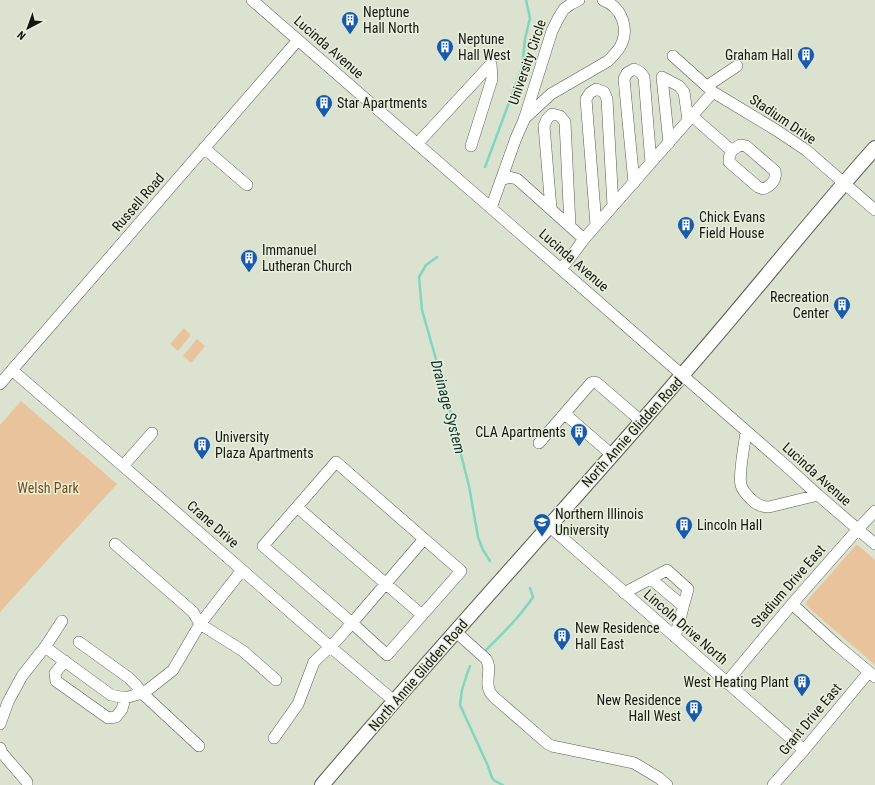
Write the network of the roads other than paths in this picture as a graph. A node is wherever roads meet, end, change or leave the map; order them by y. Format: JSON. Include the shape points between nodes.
{"nodes":[{"id":1,"x":252,"y":0,"type":"edge"},
{"id":2,"x":579,"y":0,"type":"edge"},
{"id":3,"x":603,"y":0,"type":"edge"},
{"id":4,"x":298,"y":40,"type":"junction"},
{"id":5,"x":673,"y":56,"type":"dead end"},
{"id":6,"x":737,"y":66,"type":"dead end"},
{"id":7,"x":710,"y":89,"type":"junction"},
{"id":8,"x":690,"y":118,"type":"junction"},
{"id":9,"x":524,"y":120,"type":"junction"},
{"id":10,"x":669,"y":143,"type":"junction"},
{"id":11,"x":417,"y":144,"type":"junction"},
{"id":12,"x":470,"y":146,"type":"dead end"},
{"id":13,"x":204,"y":148,"type":"junction"},
{"id":14,"x":875,"y":148,"type":"edge"},
{"id":15,"x":732,"y":150,"type":"dead end"},
{"id":16,"x":651,"y":163,"type":"junction"},
{"id":17,"x":502,"y":180,"type":"junction"},
{"id":18,"x":634,"y":183,"type":"junction"},
{"id":19,"x":844,"y":183,"type":"junction"},
{"id":20,"x":247,"y":185,"type":"dead end"},
{"id":21,"x":613,"y":206,"type":"junction"},
{"id":22,"x":491,"y":208,"type":"junction"},
{"id":23,"x":551,"y":209,"type":"junction"},
{"id":24,"x":875,"y":210,"type":"edge"},
{"id":25,"x":596,"y":225,"type":"junction"},
{"id":26,"x":570,"y":226,"type":"junction"},
{"id":27,"x":584,"y":239,"type":"junction"},
{"id":28,"x":561,"y":269,"type":"junction"},
{"id":29,"x":12,"y":370,"type":"junction"},
{"id":30,"x":682,"y":376,"type":"junction"},
{"id":31,"x":0,"y":383,"type":"edge"},
{"id":32,"x":565,"y":414,"type":"junction"},
{"id":33,"x":642,"y":422,"type":"junction"},
{"id":34,"x":746,"y":431,"type":"junction"},
{"id":35,"x":152,"y":433,"type":"dead end"},
{"id":36,"x":539,"y":443,"type":"dead end"},
{"id":37,"x":612,"y":455,"type":"junction"},
{"id":38,"x":123,"y":466,"type":"junction"},
{"id":39,"x":818,"y":495,"type":"junction"},
{"id":40,"x":297,"y":507,"type":"junction"},
{"id":41,"x":875,"y":511,"type":"edge"},
{"id":42,"x":549,"y":526,"type":"junction"},
{"id":43,"x":858,"y":529,"type":"junction"},
{"id":44,"x":424,"y":539,"type":"junction"},
{"id":45,"x":115,"y":544,"type":"dead end"},
{"id":46,"x":875,"y":544,"type":"edge"},
{"id":47,"x":242,"y":570,"type":"junction"},
{"id":48,"x":651,"y":578,"type":"junction"},
{"id":49,"x":385,"y":584,"type":"junction"},
{"id":50,"x":624,"y":592,"type":"junction"},
{"id":51,"x":792,"y":604,"type":"junction"},
{"id":52,"x":683,"y":606,"type":"junction"},
{"id":53,"x":422,"y":615,"type":"junction"},
{"id":54,"x":62,"y":621,"type":"dead end"},
{"id":55,"x":352,"y":623,"type":"junction"},
{"id":56,"x":200,"y":624,"type":"junction"},
{"id":57,"x":456,"y":632,"type":"junction"},
{"id":58,"x":674,"y":637,"type":"junction"},
{"id":59,"x":79,"y":642,"type":"dead end"},
{"id":60,"x":45,"y":647,"type":"junction"},
{"id":61,"x":330,"y":647,"type":"junction"},
{"id":62,"x":64,"y":661,"type":"junction"},
{"id":63,"x":872,"y":674,"type":"edge"},
{"id":64,"x":276,"y":680,"type":"dead end"},
{"id":65,"x":726,"y":683,"type":"junction"},
{"id":66,"x":142,"y":692,"type":"junction"},
{"id":67,"x":125,"y":698,"type":"junction"},
{"id":68,"x":394,"y":701,"type":"junction"},
{"id":69,"x":0,"y":724,"type":"edge"},
{"id":70,"x":274,"y":738,"type":"dead end"},
{"id":71,"x":199,"y":746,"type":"dead end"},
{"id":72,"x":0,"y":748,"type":"edge"},
{"id":73,"x":804,"y":750,"type":"junction"},
{"id":74,"x":27,"y":785,"type":"edge"},
{"id":75,"x":322,"y":785,"type":"edge"},
{"id":76,"x":667,"y":785,"type":"edge"},
{"id":77,"x":773,"y":785,"type":"edge"}],
"edges":[{"from":1,"to":4,"type":"street","name":"Lucinda Avenue"},
{"from":2,"to":9,"type":"street","name":"University Circle","via":[[570,4],[555,23]]},
{"from":3,"to":9,"type":"street","name":"University Circle","via":[[612,4],[623,18],[624,34],[619,49],[608,61],[551,94]]},
{"from":4,"to":11,"type":"street","name":"Lucinda Avenue"},
{"from":4,"to":13,"type":"street","name":"Russell Road"},
{"from":5,"to":7,"type":"street","name":"Stadium Drive"},
{"from":6,"to":7,"type":"street"},
{"from":7,"to":8,"type":"street"},
{"from":7,"to":19,"type":"street","name":"Stadium Drive","via":[[806,150]]},
{"from":8,"to":10,"type":"street"},
{"from":8,"to":10,"type":"street","via":[[684,92],[679,86],[662,77]]},
{"from":8,"to":15,"type":"street"},
{"from":9,"to":17,"type":"street","name":"University Circle"},
{"from":10,"to":16,"type":"street"},
{"from":11,"to":12,"type":"street","via":[[491,64],[492,79]]},
{"from":11,"to":22,"type":"street","name":"Lucinda Avenue"},
{"from":13,"to":20,"type":"street"},
{"from":13,"to":29,"type":"street","name":"Russell Road"},
{"from":14,"to":19,"type":"main road","name":"North Annie Glidden Road"},
{"from":16,"to":18,"type":"street"},
{"from":16,"to":18,"type":"street","via":[[644,77],[634,69],[627,73],[624,79]]},
{"from":17,"to":22,"type":"street","name":"University Circle"},
{"from":17,"to":23,"type":"street","via":[[509,177],[517,179]]},
{"from":18,"to":21,"type":"street"},
{"from":19,"to":24,"type":"street","name":"Stadium Drive"},
{"from":19,"to":30,"type":"main road","name":"North Annie Glidden Road"},
{"from":21,"to":25,"type":"street"},
{"from":21,"to":25,"type":"street","via":[[607,99],[604,92],[596,89],[586,99]]},
{"from":22,"to":28,"type":"street","name":"Lucinda Avenue"},
{"from":23,"to":26,"type":"street"},
{"from":23,"to":26,"type":"street","via":[[544,126],[552,114],[560,116],[565,122]]},
{"from":25,"to":27,"type":"street"},
{"from":26,"to":27,"type":"street"},
{"from":27,"to":28,"type":"street"},
{"from":28,"to":30,"type":"street","name":"Lucinda Avenue"},
{"from":29,"to":31,"type":"street","name":"Russell Road"},
{"from":29,"to":38,"type":"street","name":"Crane Drive"},
{"from":30,"to":33,"type":"main road","name":"North Annie Glidden Road"},
{"from":30,"to":34,"type":"street","name":"Lucinda Avenue"},
{"from":32,"to":33,"type":"street","via":[[594,382]]},
{"from":32,"to":36,"type":"street"},
{"from":32,"to":37,"type":"street"},
{"from":33,"to":37,"type":"main road","name":"North Annie Glidden Road"},
{"from":34,"to":39,"type":"street","name":"Lucinda Avenue"},
{"from":34,"to":39,"type":"street","via":[[740,483],[744,492],[755,503],[769,507]]},
{"from":35,"to":38,"type":"street"},
{"from":37,"to":42,"type":"main road","name":"North Annie Glidden Road"},
{"from":38,"to":47,"type":"street","name":"Crane Drive"},
{"from":39,"to":43,"type":"street","name":"Lucinda Avenue"},
{"from":40,"to":44,"type":"street","via":[[336,462]]},
{"from":40,"to":49,"type":"street"},
{"from":40,"to":55,"type":"street","via":[[263,546]]},
{"from":41,"to":43,"type":"street","name":"Stadium Drive East"},
{"from":42,"to":50,"type":"street","name":"Lincoln Drive North"},
{"from":42,"to":57,"type":"main road","name":"North Annie Glidden Road"},
{"from":43,"to":46,"type":"street","name":"Lucinda Avenue"},
{"from":43,"to":51,"type":"street","name":"Stadium Drive East"},
{"from":44,"to":49,"type":"street"},
{"from":44,"to":53,"type":"street","via":[[461,571]]},
{"from":45,"to":56,"type":"street","via":[[193,612]]},
{"from":47,"to":56,"type":"street"},
{"from":47,"to":61,"type":"street","name":"Crane Drive"},
{"from":48,"to":50,"type":"street"},
{"from":48,"to":52,"type":"street"},
{"from":48,"to":52,"type":"street","via":[[667,570],[688,589]]},
{"from":49,"to":53,"type":"street"},
{"from":49,"to":55,"type":"street"},
{"from":50,"to":58,"type":"street","name":"Lincoln Drive North"},
{"from":51,"to":63,"type":"street"},
{"from":51,"to":65,"type":"street","name":"Stadium Drive East"},
{"from":52,"to":58,"type":"street"},
{"from":53,"to":55,"type":"street","via":[[387,655]]},
{"from":54,"to":60,"type":"street"},
{"from":55,"to":61,"type":"street"},
{"from":56,"to":64,"type":"street","via":[[243,651]]},
{"from":56,"to":66,"type":"street","via":[[173,670]]},
{"from":57,"to":68,"type":"main road","name":"North Annie Glidden Road"},
{"from":57,"to":76,"type":"street","via":[[489,663],[490,692],[548,744],[634,763]]},
{"from":58,"to":65,"type":"street","name":"Lincoln Drive North"},
{"from":59,"to":66,"type":"street","via":[[129,678]]},
{"from":60,"to":62,"type":"street"},
{"from":60,"to":69,"type":"street","via":[[22,676]]},
{"from":61,"to":68,"type":"street","name":"Crane Drive"},
{"from":61,"to":70,"type":"street","via":[[314,662],[298,704]]},
{"from":62,"to":67,"type":"street","via":[[111,695]]},
{"from":62,"to":67,"type":"street","via":[[55,673],[56,681],[108,718],[116,717]]},
{"from":63,"to":73,"type":"street","name":"Grant Drive East"},
{"from":65,"to":73,"type":"street","name":"Lincoln Drive North"},
{"from":66,"to":67,"type":"street"},
{"from":66,"to":71,"type":"street"},
{"from":68,"to":75,"type":"main road","name":"North Annie Glidden Road"},
{"from":72,"to":74,"type":"street"},
{"from":73,"to":77,"type":"street","name":"Grant Drive East"}]}
